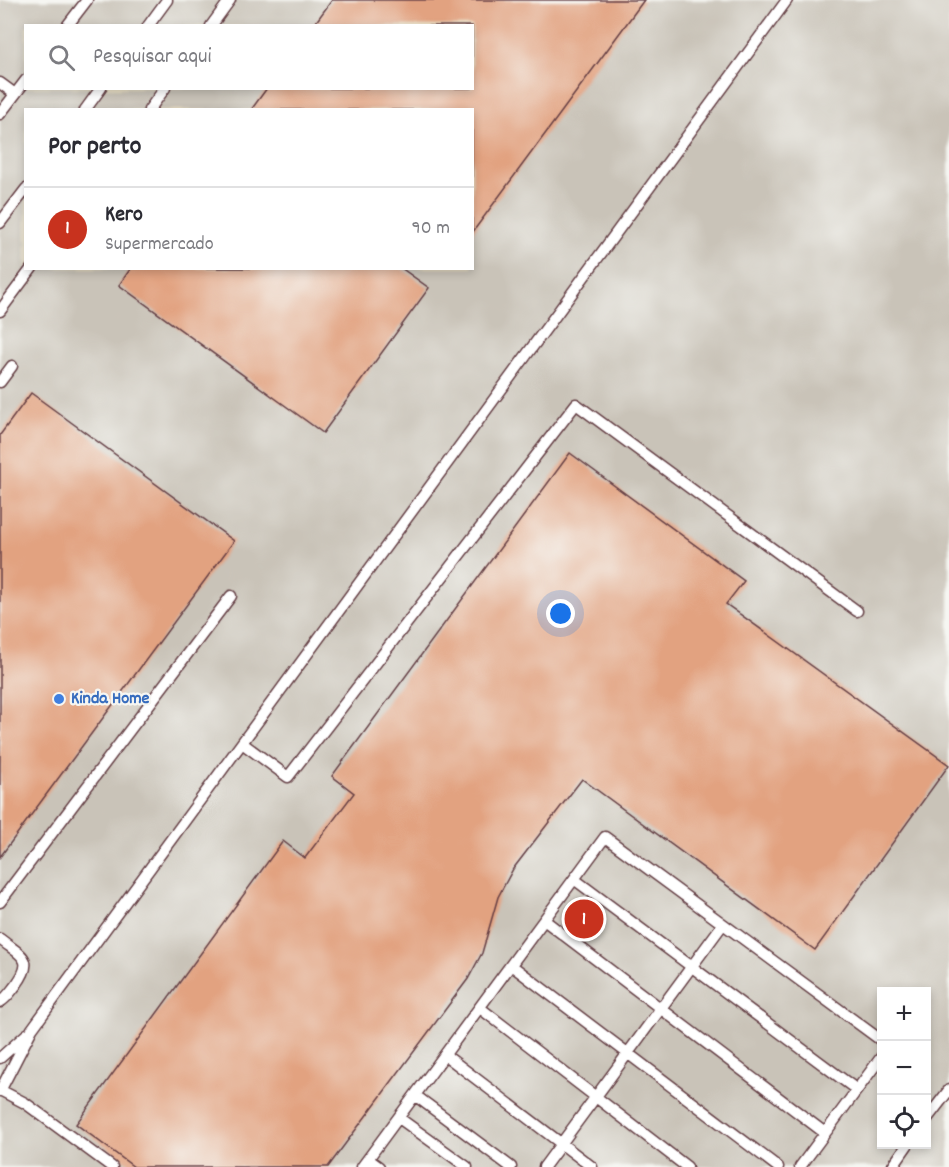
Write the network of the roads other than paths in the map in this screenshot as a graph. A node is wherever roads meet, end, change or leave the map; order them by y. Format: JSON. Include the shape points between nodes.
{"nodes":[{"id":1,"x":87,"y":0,"type":"edge"},
{"id":2,"x":167,"y":0,"type":"edge"},
{"id":3,"x":230,"y":0,"type":"edge"},
{"id":4,"x":787,"y":0,"type":"edge"},
{"id":5,"x":69,"y":24,"type":"edge"},
{"id":6,"x":149,"y":24,"type":"edge"},
{"id":7,"x":212,"y":24,"type":"edge"},
{"id":8,"x":0,"y":83,"type":"edge"},
{"id":9,"x":24,"y":83,"type":"edge"},
{"id":10,"x":100,"y":90,"type":"edge"},
{"id":11,"x":164,"y":90,"type":"edge"},
{"id":12,"x":15,"y":94,"type":"junction"},
{"id":13,"x":86,"y":108,"type":"edge"},
{"id":14,"x":150,"y":108,"type":"edge"},
{"id":15,"x":0,"y":114,"type":"edge"},
{"id":16,"x":24,"y":192,"type":"edge"},
{"id":17,"x":0,"y":223,"type":"edge"},
{"id":18,"x":31,"y":270,"type":"edge"},
{"id":19,"x":0,"y":311,"type":"edge"},
{"id":20,"x":12,"y":366,"type":"dead end"},
{"id":21,"x":0,"y":382,"type":"edge"},
{"id":22,"x":231,"y":596,"type":"dead end"},
{"id":23,"x":857,"y":611,"type":"dead end"},
{"id":24,"x":242,"y":743,"type":"junction"},
{"id":25,"x":574,"y":879,"type":"junction"},
{"id":26,"x":0,"y":902,"type":"edge"},
{"id":27,"x":544,"y":920,"type":"junction"},
{"id":28,"x":723,"y":924,"type":"junction"},
{"id":29,"x":0,"y":939,"type":"edge"},
{"id":30,"x":511,"y":965,"type":"junction"},
{"id":31,"x":691,"y":966,"type":"junction"},
{"id":32,"x":0,"y":1002,"type":"edge"},
{"id":33,"x":480,"y":1008,"type":"junction"},
{"id":34,"x":660,"y":1008,"type":"junction"},
{"id":35,"x":32,"y":1029,"type":"junction"},
{"id":36,"x":877,"y":1037,"type":"edge"},
{"id":37,"x":627,"y":1053,"type":"junction"},
{"id":38,"x":446,"y":1056,"type":"junction"},
{"id":39,"x":0,"y":1058,"type":"edge"},
{"id":40,"x":877,"y":1063,"type":"edge"},
{"id":41,"x":0,"y":1090,"type":"edge"},
{"id":42,"x":857,"y":1090,"type":"junction"},
{"id":43,"x":949,"y":1090,"type":"edge"},
{"id":44,"x":416,"y":1096,"type":"junction"},
{"id":45,"x":595,"y":1097,"type":"junction"},
{"id":46,"x":931,"y":1115,"type":"edge"},
{"id":47,"x":399,"y":1118,"type":"junction"},
{"id":48,"x":825,"y":1133,"type":"junction"},
{"id":49,"x":561,"y":1144,"type":"junction"},
{"id":50,"x":905,"y":1149,"type":"edge"},
{"id":51,"x":365,"y":1163,"type":"edge"},
{"id":52,"x":112,"y":1167,"type":"edge"},
{"id":53,"x":379,"y":1167,"type":"edge"},
{"id":54,"x":467,"y":1167,"type":"edge"},
{"id":55,"x":511,"y":1167,"type":"edge"},
{"id":56,"x":544,"y":1167,"type":"edge"},
{"id":57,"x":592,"y":1167,"type":"edge"},
{"id":58,"x":687,"y":1167,"type":"edge"},
{"id":59,"x":778,"y":1167,"type":"edge"},
{"id":60,"x":800,"y":1167,"type":"edge"},
{"id":61,"x":892,"y":1167,"type":"edge"}],
"edges":[{"from":1,"to":5,"type":"lane"},
{"from":2,"to":6,"type":"lane"},
{"from":3,"to":7,"type":"lane"},
{"from":4,"to":24,"type":"lane"},
{"from":8,"to":12,"type":"lane"},
{"from":9,"to":12,"type":"lane"},
{"from":10,"to":13,"type":"lane"},
{"from":11,"to":14,"type":"lane"},
{"from":12,"to":15,"type":"lane"},
{"from":16,"to":17,"type":"lane"},
{"from":18,"to":19,"type":"lane"},
{"from":20,"to":21,"type":"lane"},
{"from":22,"to":26,"type":"lane"},
{"from":23,"to":24,"type":"lane","via":[[576,404],[288,777]]},
{"from":24,"to":35,"type":"lane"},
{"from":25,"to":27,"type":"lane"},
{"from":25,"to":28,"type":"lane","via":[[605,837]]},
{"from":25,"to":31,"type":"lane"},
{"from":27,"to":30,"type":"lane"},
{"from":27,"to":34,"type":"lane"},
{"from":28,"to":31,"type":"lane"},
{"from":28,"to":36,"type":"lane"},
{"from":29,"to":32,"type":"lane","via":[[27,964],[26,972]]},
{"from":30,"to":33,"type":"lane"},
{"from":30,"to":37,"type":"lane"},
{"from":31,"to":34,"type":"lane"},
{"from":31,"to":42,"type":"lane"},
{"from":33,"to":38,"type":"lane"},
{"from":33,"to":45,"type":"lane"},
{"from":34,"to":37,"type":"lane"},
{"from":34,"to":48,"type":"lane"},
{"from":35,"to":39,"type":"lane"},
{"from":35,"to":41,"type":"lane"},
{"from":37,"to":45,"type":"lane"},
{"from":37,"to":59,"type":"lane"},
{"from":38,"to":44,"type":"lane"},
{"from":38,"to":49,"type":"lane"},
{"from":40,"to":42,"type":"lane"},
{"from":41,"to":52,"type":"lane"},
{"from":42,"to":48,"type":"lane"},
{"from":43,"to":46,"type":"lane"},
{"from":44,"to":47,"type":"lane"},
{"from":44,"to":55,"type":"lane"},
{"from":45,"to":49,"type":"lane"},
{"from":45,"to":58,"type":"lane"},
{"from":47,"to":51,"type":"lane"},
{"from":47,"to":54,"type":"lane"},
{"from":48,"to":60,"type":"lane"},
{"from":49,"to":56,"type":"lane"},
{"from":49,"to":57,"type":"lane"},
{"from":50,"to":61,"type":"lane"},
{"from":51,"to":53,"type":"lane"}]}
